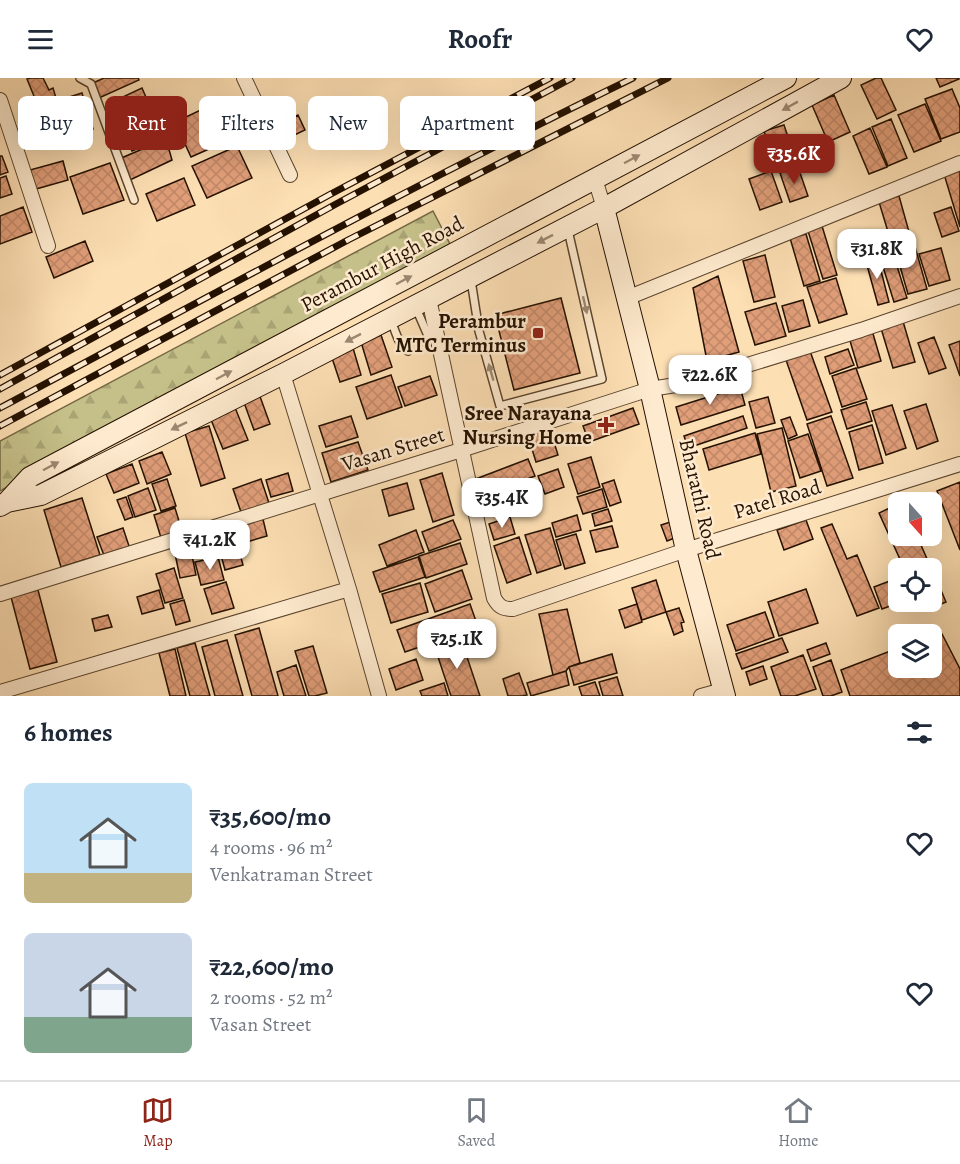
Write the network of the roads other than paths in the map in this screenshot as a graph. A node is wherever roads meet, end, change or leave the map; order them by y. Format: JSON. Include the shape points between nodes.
{"nodes":[{"id":1,"x":80,"y":78,"type":"edge"},
{"id":2,"x":244,"y":78,"type":"edge"},
{"id":3,"x":786,"y":78,"type":"edge"},
{"id":4,"x":841,"y":78,"type":"edge"},
{"id":5,"x":0,"y":100,"type":"edge"},
{"id":6,"x":960,"y":163,"type":"edge"},
{"id":7,"x":290,"y":175,"type":"dead end"},
{"id":8,"x":595,"y":179,"type":"junction"},
{"id":9,"x":134,"y":200,"type":"dead end"},
{"id":10,"x":604,"y":208,"type":"junction"},
{"id":11,"x":567,"y":227,"type":"junction"},
{"id":12,"x":48,"y":246,"type":"dead end"},
{"id":13,"x":471,"y":277,"type":"junction"},
{"id":14,"x":960,"y":296,"type":"edge"},
{"id":15,"x":627,"y":298,"type":"junction"},
{"id":16,"x":422,"y":302,"type":"junction"},
{"id":17,"x":390,"y":319,"type":"junction"},
{"id":18,"x":427,"y":344,"type":"dead end"},
{"id":19,"x":408,"y":351,"type":"dead end"},
{"id":20,"x":283,"y":374,"type":"junction"},
{"id":21,"x":650,"y":389,"type":"junction"},
{"id":22,"x":461,"y":450,"type":"junction"},
{"id":23,"x":960,"y":464,"type":"edge"},
{"id":24,"x":320,"y":494,"type":"junction"},
{"id":25,"x":3,"y":504,"type":"edge"},
{"id":26,"x":686,"y":550,"type":"junction"},
{"id":27,"x":349,"y":589,"type":"junction"},
{"id":28,"x":0,"y":594,"type":"edge"},
{"id":29,"x":0,"y":692,"type":"edge"},
{"id":30,"x":724,"y":693,"type":"edge"},
{"id":31,"x":379,"y":696,"type":"edge"},
{"id":32,"x":701,"y":696,"type":"edge"}],
"edges":[{"from":1,"to":9,"type":"lane","via":[[91,84]]},
{"from":2,"to":7,"type":"street"},
{"from":8,"to":3,"type":"main road","name":"Perambur High Road","one_way":true},
{"from":4,"to":10,"type":"main road","one_way":true},
{"from":5,"to":12,"type":"street"},
{"from":6,"to":15,"type":"street"},
{"from":8,"to":10,"type":"street"},
{"from":25,"to":8,"type":"main road","name":"Perambur High Road","one_way":true,"via":[[30,477]]},
{"from":10,"to":11,"type":"main road"},
{"from":10,"to":15,"type":"main road","name":"Bharathi Road"},
{"from":11,"to":13,"type":"main road","one_way":true},
{"from":11,"to":13,"type":"lane","one_way":true,"via":[[602,379],[500,406],[479,331]]},
{"from":13,"to":16,"type":"main road"},
{"from":14,"to":21,"type":"street","name":"Vasan Street","via":[[689,383]]},
{"from":15,"to":21,"type":"main road","name":"Bharathi Road"},
{"from":16,"to":17,"type":"main road"},
{"from":16,"to":18,"type":"lane"},
{"from":16,"to":22,"type":"street"},
{"from":17,"to":19,"type":"lane","via":[[402,347]]},
{"from":17,"to":20,"type":"main road","one_way":true},
{"from":20,"to":24,"type":"street"},
{"from":20,"to":25,"type":"main road","one_way":true,"via":[[41,495]]},
{"from":21,"to":22,"type":"street","name":"Vasan Street"},
{"from":21,"to":26,"type":"main road","name":"Bharathi Road"},
{"from":22,"to":24,"type":"street","name":"Vasan Street"},
{"from":22,"to":26,"type":"street","name":"Patel Road","via":[[494,598],[505,609]]},
{"from":23,"to":26,"type":"street","name":"Patel Road"},
{"from":24,"to":27,"type":"street"},
{"from":24,"to":28,"type":"street","name":"Vasan Street"},
{"from":26,"to":30,"type":"main road","name":"Bharathi Road"},
{"from":27,"to":29,"type":"street"},
{"from":27,"to":31,"type":"street"},
{"from":30,"to":32,"type":"street"}]}
